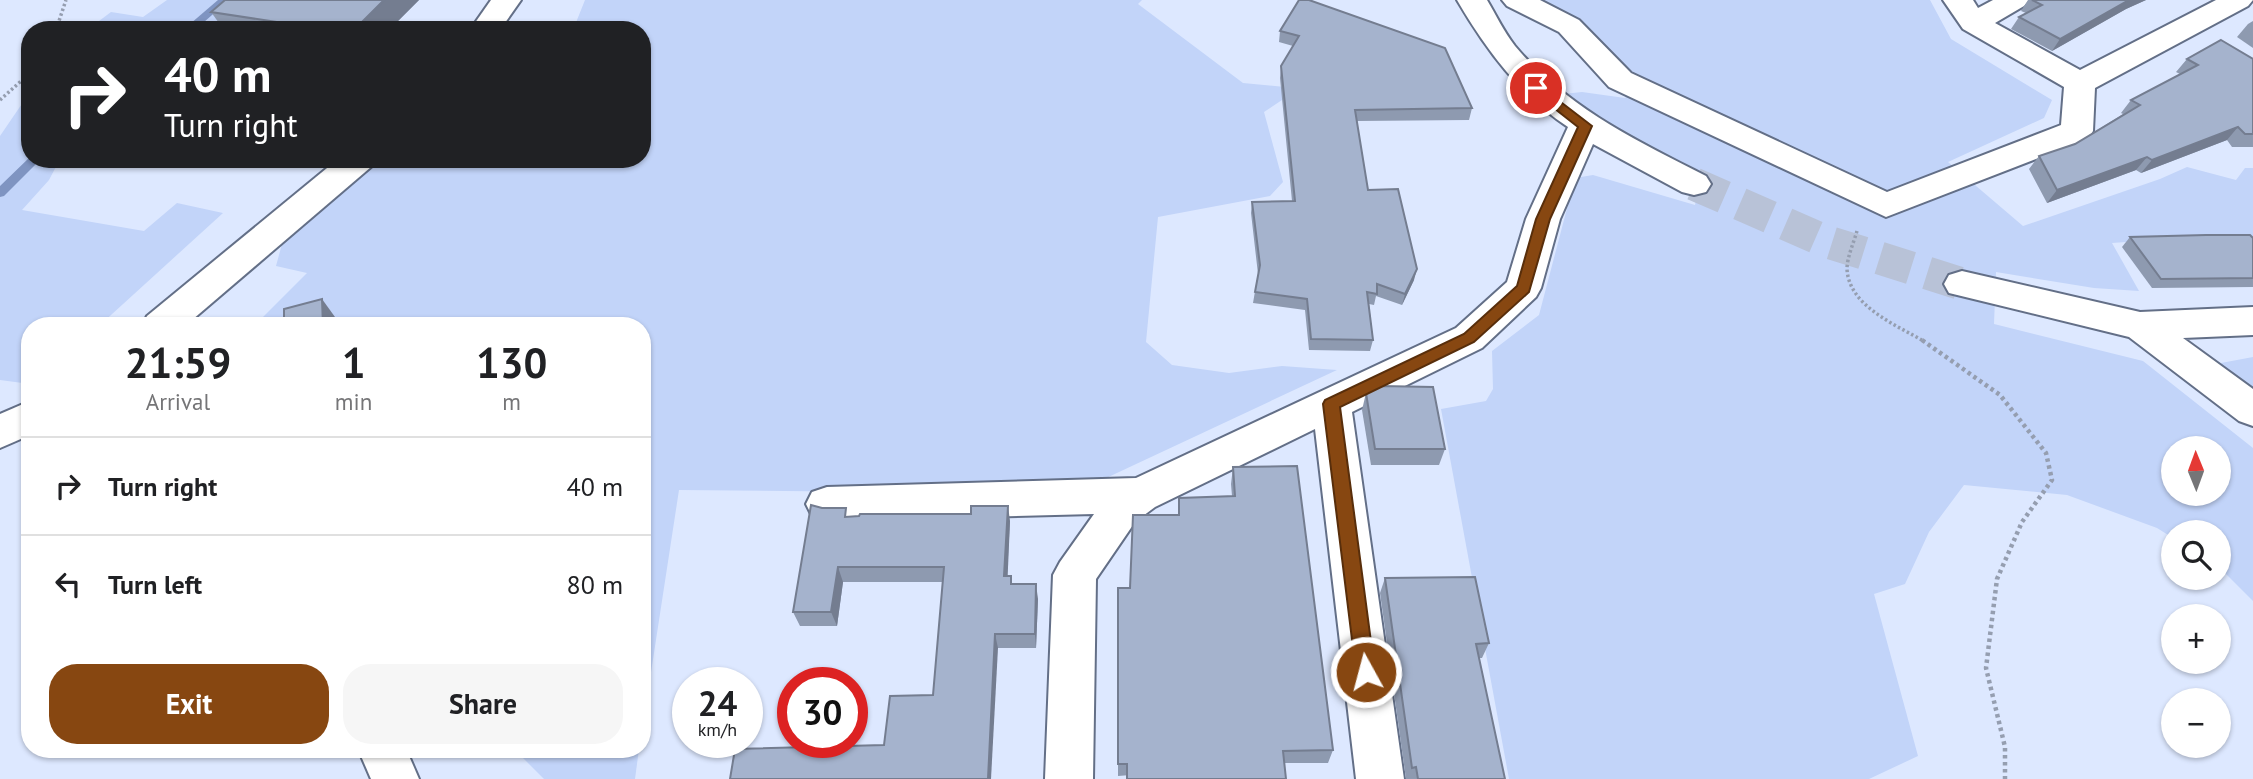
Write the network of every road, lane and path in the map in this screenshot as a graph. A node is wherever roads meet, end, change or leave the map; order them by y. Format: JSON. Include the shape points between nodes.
{"nodes":[{"id":1,"x":66,"y":0,"type":"edge"},
{"id":2,"x":506,"y":0,"type":"edge"},
{"id":3,"x":1472,"y":0,"type":"edge"},
{"id":4,"x":1517,"y":0,"type":"edge"},
{"id":5,"x":2014,"y":0,"type":"edge"},
{"id":6,"x":2238,"y":0,"type":"edge"},
{"id":7,"x":1966,"y":11,"type":"edge"},
{"id":8,"x":59,"y":21,"type":"edge"},
{"id":9,"x":491,"y":21,"type":"edge"},
{"id":10,"x":2191,"y":25,"type":"junction"},
{"id":11,"x":2222,"y":44,"type":"edge"},
{"id":12,"x":21,"y":81,"type":"edge"},
{"id":13,"x":2080,"y":83,"type":"junction"},
{"id":14,"x":0,"y":100,"type":"edge"},
{"id":15,"x":1585,"y":126,"type":"junction"},
{"id":16,"x":348,"y":168,"type":"edge"},
{"id":17,"x":1694,"y":184,"type":"tunnel mouth"},
{"id":18,"x":1886,"y":205,"type":"junction"},
{"id":19,"x":1962,"y":284,"type":"tunnel mouth"},
{"id":20,"x":171,"y":317,"type":"edge"},
{"id":21,"x":2253,"y":321,"type":"edge"},
{"id":22,"x":2140,"y":326,"type":"junction"},
{"id":23,"x":1331,"y":404,"type":"junction"},
{"id":24,"x":2253,"y":410,"type":"edge"},
{"id":25,"x":21,"y":422,"type":"edge"},
{"id":26,"x":0,"y":432,"type":"edge"},
{"id":27,"x":1140,"y":495,"type":"junction"},
{"id":28,"x":827,"y":504,"type":"dead end"},
{"id":29,"x":386,"y":758,"type":"edge"},
{"id":30,"x":395,"y":779,"type":"edge"},
{"id":31,"x":1069,"y":779,"type":"edge"},
{"id":32,"x":1380,"y":779,"type":"edge"},
{"id":33,"x":2005,"y":779,"type":"edge"}],
"edges":[{"from":1,"to":8,"type":"path"},
{"from":2,"to":9,"type":"street"},
{"from":3,"to":15,"type":"street","via":[[1504,52],[1528,79]]},
{"from":4,"to":18,"type":"street","via":[[1569,26],[1620,80]]},
{"from":5,"to":7,"type":"street"},
{"from":6,"to":10,"type":"street"},
{"from":7,"to":13,"type":"street"},
{"from":10,"to":11,"type":"street"},
{"from":10,"to":13,"type":"street"},
{"from":12,"to":14,"type":"path"},
{"from":13,"to":18,"type":"street","via":[[2077,131]]},
{"from":15,"to":17,"type":"street"},
{"from":15,"to":23,"type":"street","via":[[1543,219],[1523,288],[1469,338]]},
{"from":16,"to":20,"type":"street"},
{"from":18,"to":33,"type":"path","via":[[1858,226],[1847,268],[1853,288],[1866,306],[1947,355],[2000,396],[2046,453],[2052,480],[2022,522],[1997,579],[1986,668],[2005,747]]},
{"from":19,"to":22,"type":"street"},
{"from":21,"to":22,"type":"street"},
{"from":22,"to":24,"type":"street"},
{"from":23,"to":27,"type":"street"},
{"from":23,"to":32,"type":"street"},
{"from":25,"to":26,"type":"street"},
{"from":27,"to":28,"type":"street"},
{"from":27,"to":31,"type":"street","via":[[1120,510],[1075,575]]},
{"from":29,"to":30,"type":"street"}]}
